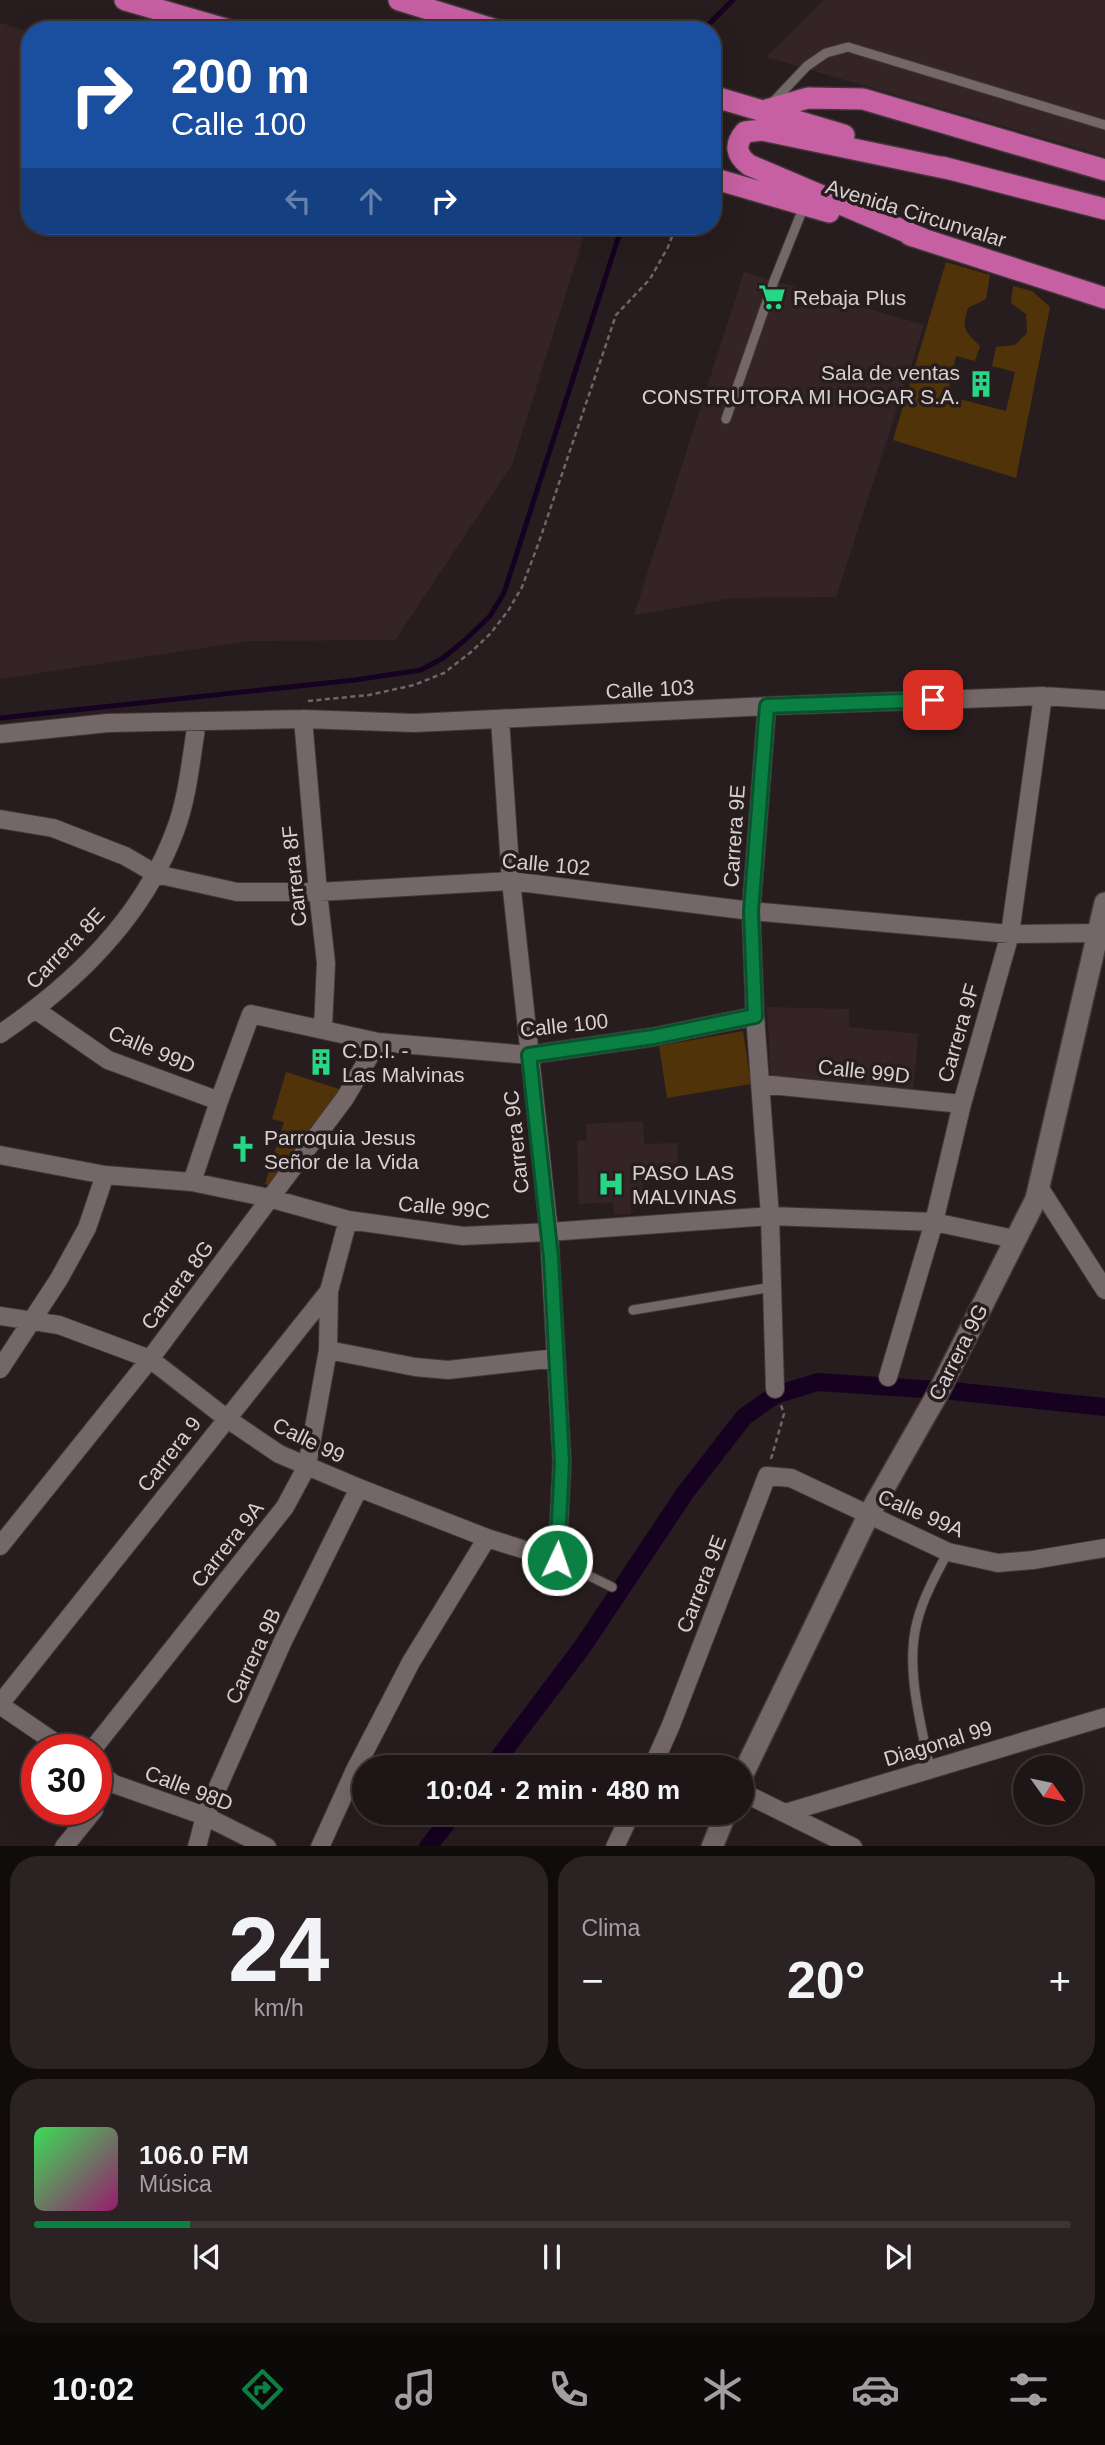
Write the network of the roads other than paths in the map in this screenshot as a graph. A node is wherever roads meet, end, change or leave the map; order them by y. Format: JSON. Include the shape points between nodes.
{"nodes":[{"id":1,"x":125,"y":0,"type":"edge"},
{"id":2,"x":398,"y":0,"type":"edge"},
{"id":3,"x":198,"y":21,"type":"edge"},
{"id":4,"x":467,"y":21,"type":"edge"},
{"id":5,"x":721,"y":98,"type":"edge"},
{"id":6,"x":765,"y":110,"type":"junction"},
{"id":7,"x":1105,"y":125,"type":"edge"},
{"id":8,"x":954,"y":170,"type":"junction"},
{"id":9,"x":1105,"y":170,"type":"edge"},
{"id":10,"x":721,"y":181,"type":"edge"},
{"id":11,"x":804,"y":205,"type":"junction"},
{"id":12,"x":1105,"y":209,"type":"edge"},
{"id":13,"x":923,"y":239,"type":"junction"},
{"id":14,"x":1105,"y":298,"type":"edge"},
{"id":15,"x":726,"y":419,"type":"dead end"},
{"id":16,"x":1043,"y":696,"type":"junction"},
{"id":17,"x":1105,"y":700,"type":"edge"},
{"id":18,"x":767,"y":706,"type":"junction"},
{"id":19,"x":303,"y":719,"type":"junction"},
{"id":20,"x":500,"y":720,"type":"junction"},
{"id":21,"x":197,"y":722,"type":"junction"},
{"id":22,"x":0,"y":733,"type":"edge"},
{"id":23,"x":1,"y":822,"type":"edge"},
{"id":24,"x":156,"y":874,"type":"junction"},
{"id":25,"x":511,"y":881,"type":"junction"},
{"id":26,"x":318,"y":892,"type":"junction"},
{"id":27,"x":1105,"y":903,"type":"edge"},
{"id":28,"x":751,"y":911,"type":"junction"},
{"id":29,"x":1098,"y":933,"type":"junction"},
{"id":30,"x":1010,"y":934,"type":"junction"},
{"id":31,"x":36,"y":1010,"type":"junction"},
{"id":32,"x":755,"y":1016,"type":"junction"},
{"id":33,"x":323,"y":1028,"type":"junction"},
{"id":34,"x":0,"y":1034,"type":"edge"},
{"id":35,"x":378,"y":1042,"type":"junction"},
{"id":36,"x":529,"y":1055,"type":"junction"},
{"id":37,"x":761,"y":1084,"type":"junction"},
{"id":38,"x":219,"y":1101,"type":"junction"},
{"id":39,"x":962,"y":1104,"type":"junction"},
{"id":40,"x":0,"y":1155,"type":"edge"},
{"id":41,"x":105,"y":1175,"type":"junction"},
{"id":42,"x":192,"y":1182,"type":"junction"},
{"id":43,"x":1039,"y":1187,"type":"junction"},
{"id":44,"x":269,"y":1198,"type":"junction"},
{"id":45,"x":770,"y":1216,"type":"junction"},
{"id":46,"x":348,"y":1220,"type":"junction"},
{"id":47,"x":934,"y":1222,"type":"junction"},
{"id":48,"x":550,"y":1233,"type":"junction"},
{"id":49,"x":1014,"y":1239,"type":"junction"},
{"id":50,"x":772,"y":1287,"type":"junction"},
{"id":51,"x":1105,"y":1290,"type":"edge"},
{"id":52,"x":329,"y":1291,"type":"junction"},
{"id":53,"x":633,"y":1310,"type":"dead end"},
{"id":54,"x":0,"y":1316,"type":"edge"},
{"id":55,"x":32,"y":1321,"type":"junction"},
{"id":56,"x":303,"y":1322,"type":"junction"},
{"id":57,"x":328,"y":1342,"type":"junction"},
{"id":58,"x":556,"y":1358,"type":"junction"},
{"id":59,"x":150,"y":1359,"type":"junction"},
{"id":60,"x":0,"y":1369,"type":"edge"},
{"id":61,"x":888,"y":1377,"type":"dead end"},
{"id":62,"x":775,"y":1388,"type":"dead end"},
{"id":63,"x":226,"y":1418,"type":"junction"},
{"id":64,"x":307,"y":1466,"type":"junction"},
{"id":65,"x":767,"y":1476,"type":"joint"},
{"id":66,"x":359,"y":1488,"type":"junction"},
{"id":67,"x":868,"y":1516,"type":"junction"},
{"id":68,"x":487,"y":1538,"type":"junction"},
{"id":69,"x":0,"y":1546,"type":"edge"},
{"id":70,"x":1105,"y":1548,"type":"edge"},
{"id":71,"x":948,"y":1552,"type":"junction"},
{"id":72,"x":557,"y":1560,"type":"junction"},
{"id":73,"x":612,"y":1587,"type":"dead end"},
{"id":74,"x":0,"y":1705,"type":"edge"},
{"id":75,"x":1105,"y":1717,"type":"edge"},
{"id":76,"x":42,"y":1734,"type":"edge"},
{"id":77,"x":105,"y":1734,"type":"edge"},
{"id":78,"x":658,"y":1755,"type":"edge"},
{"id":79,"x":752,"y":1755,"type":"edge"},
{"id":80,"x":930,"y":1769,"type":"junction"},
{"id":81,"x":114,"y":1784,"type":"joint"},
{"id":82,"x":112,"y":1787,"type":"edge"},
{"id":83,"x":754,"y":1798,"type":"edge"},
{"id":84,"x":785,"y":1813,"type":"junction"},
{"id":85,"x":205,"y":1816,"type":"junction"},
{"id":86,"x":81,"y":1825,"type":"edge"},
{"id":87,"x":625,"y":1825,"type":"edge"},
{"id":88,"x":721,"y":1825,"type":"edge"},
{"id":89,"x":64,"y":1846,"type":"edge"},
{"id":90,"x":197,"y":1846,"type":"edge"},
{"id":91,"x":267,"y":1846,"type":"edge"},
{"id":92,"x":320,"y":1846,"type":"edge"},
{"id":93,"x":615,"y":1846,"type":"edge"},
{"id":94,"x":712,"y":1846,"type":"edge"},
{"id":95,"x":853,"y":1846,"type":"edge"}],
"edges":[{"from":1,"to":3,"type":"highway"},
{"from":2,"to":4,"type":"highway"},
{"from":5,"to":6,"type":"highway"},
{"from":6,"to":7,"type":"lane","via":[[807,66],[826,53],[848,47]]},
{"from":6,"to":8,"type":"highway"},
{"from":6,"to":9,"type":"highway","via":[[808,99],[863,99]]},
{"from":8,"to":12,"type":"highway"},
{"from":8,"to":13,"type":"highway","via":[[762,130],[745,132],[739,140],[740,158],[749,165]]},
{"from":10,"to":11,"type":"highway","name":"Avenida Circunvalar"},
{"from":11,"to":13,"type":"highway","name":"Avenida Circunvalar"},
{"from":11,"to":15,"type":"lane"},
{"from":13,"to":14,"type":"highway","name":"Avenida Circunvalar"},
{"from":16,"to":17,"type":"street","name":"Calle 103"},
{"from":16,"to":18,"type":"street","name":"Calle 103"},
{"from":16,"to":30,"type":"street","name":"Carrera 9F"},
{"from":18,"to":20,"type":"street","name":"Calle 103"},
{"from":18,"to":28,"type":"street","name":"Carrera 9E"},
{"from":19,"to":20,"type":"street","name":"Calle 103"},
{"from":19,"to":21,"type":"street","name":"Calle 103"},
{"from":19,"to":26,"type":"street","name":"Carrera 8F"},
{"from":20,"to":25,"type":"street","name":"Carrera 9C"},
{"from":21,"to":22,"type":"street","name":"Calle 103","via":[[108,723]]},
{"from":21,"to":24,"type":"street","name":"Carrera 8E","via":[[176,829]]},
{"from":23,"to":24,"type":"street","name":"Calle 102","via":[[53,828],[87,839]]},
{"from":24,"to":26,"type":"street","name":"Calle 102","via":[[237,892]]},
{"from":24,"to":31,"type":"street","name":"Carrera 8E","via":[[108,943]]},
{"from":25,"to":26,"type":"street","name":"Calle 102"},
{"from":25,"to":28,"type":"street","name":"Calle 102"},
{"from":25,"to":36,"type":"street","name":"Carrera 9C"},
{"from":26,"to":33,"type":"street","name":"Carrera 8F","via":[[327,963]]},
{"from":27,"to":29,"type":"street","name":"Carrera 9G"},
{"from":28,"to":30,"type":"street","name":"Calle 102"},
{"from":28,"to":32,"type":"street","name":"Carrera 9E"},
{"from":29,"to":30,"type":"street","name":"Calle 102"},
{"from":29,"to":43,"type":"street","name":"Carrera 9G"},
{"from":30,"to":39,"type":"street","name":"Carrera 9F"},
{"from":31,"to":34,"type":"street","name":"Carrera 8E"},
{"from":31,"to":38,"type":"street","name":"Calle 99D","via":[[107,1060]]},
{"from":32,"to":36,"type":"street","name":"Calle 100"},
{"from":32,"to":37,"type":"street","name":"Carrera 9E"},
{"from":33,"to":35,"type":"street","name":"Calle 100"},
{"from":33,"to":38,"type":"street","name":"Calle 100","via":[[251,1014]]},
{"from":35,"to":36,"type":"street","name":"Calle 100"},
{"from":35,"to":44,"type":"street","name":"Carrera 8G","via":[[345,1098]]},
{"from":36,"to":48,"type":"street","name":"Carrera 9C"},
{"from":37,"to":39,"type":"street","name":"Calle 99D"},
{"from":37,"to":45,"type":"street","name":"Carrera 9E"},
{"from":38,"to":42,"type":"street"},
{"from":39,"to":47,"type":"street","name":"Carrera 9F"},
{"from":40,"to":41,"type":"street","name":"Calle 99C"},
{"from":41,"to":42,"type":"street","name":"Calle 99C"},
{"from":41,"to":55,"type":"street","via":[[87,1228]]},
{"from":42,"to":44,"type":"street","name":"Calle 99C"},
{"from":43,"to":49,"type":"street","name":"Carrera 9G"},
{"from":43,"to":51,"type":"street"},
{"from":44,"to":46,"type":"street","name":"Calle 99C"},
{"from":44,"to":59,"type":"street","name":"Carrera 8G"},
{"from":45,"to":47,"type":"street","name":"Calle 99C"},
{"from":45,"to":48,"type":"street","name":"Calle 99C"},
{"from":45,"to":50,"type":"street","name":"Carrera 9E"},
{"from":46,"to":48,"type":"street","name":"Calle 99C","via":[[463,1236]]},
{"from":46,"to":52,"type":"street","name":"Carrera 9"},
{"from":47,"to":49,"type":"street","name":"Calle 99C"},
{"from":47,"to":61,"type":"street","name":"Carrera 9F"},
{"from":48,"to":58,"type":"street","name":"Carrera 9C"},
{"from":49,"to":67,"type":"street","name":"Carrera 9G","via":[[940,1389]]},
{"from":50,"to":53,"type":"lane"},
{"from":50,"to":62,"type":"street","name":"Carrera 9E"},
{"from":52,"to":56,"type":"street","name":"Carrera 9"},
{"from":52,"to":57,"type":"street","name":"Carrera 9A"},
{"from":54,"to":55,"type":"street","name":"Calle 99"},
{"from":55,"to":59,"type":"street","name":"Calle 99","via":[[59,1325]]},
{"from":55,"to":60,"type":"street"},
{"from":56,"to":57,"type":"street"},
{"from":56,"to":63,"type":"street","name":"Carrera 9"},
{"from":57,"to":58,"type":"street","via":[[415,1367],[448,1370]]},
{"from":57,"to":64,"type":"street","name":"Carrera 9A"},
{"from":58,"to":72,"type":"street","name":"Carrera 9C","via":[[562,1462]]},
{"from":59,"to":63,"type":"street","name":"Calle 99"},
{"from":59,"to":69,"type":"street","name":"Carrera 8G"},
{"from":63,"to":64,"type":"street","name":"Calle 99","via":[[279,1454]]},
{"from":63,"to":74,"type":"street","name":"Carrera 9"},
{"from":64,"to":66,"type":"street","name":"Calle 99"},
{"from":64,"to":77,"type":"street","name":"Carrera 9A","via":[[285,1507]]},
{"from":65,"to":67,"type":"street","name":"Calle 99A","via":[[791,1478]]},
{"from":65,"to":78,"type":"street","name":"Carrera 9E"},
{"from":66,"to":68,"type":"street","name":"Calle 99"},
{"from":66,"to":85,"type":"street","name":"Carrera 9B"},
{"from":67,"to":71,"type":"street","name":"Calle 99A"},
{"from":67,"to":79,"type":"street","name":"Carrera 9G"},
{"from":68,"to":72,"type":"street","name":"Calle 99"},
{"from":68,"to":92,"type":"street","via":[[411,1662]]},
{"from":70,"to":71,"type":"street","name":"Calle 99A","via":[[998,1563]]},
{"from":71,"to":80,"type":"lane","via":[[916,1623],[913,1671]]},
{"from":72,"to":73,"type":"lane","name":"Calle 99"},
{"from":74,"to":76,"type":"street"},
{"from":75,"to":80,"type":"street","name":"Diagonal 99"},
{"from":80,"to":84,"type":"street","name":"Diagonal 99"},
{"from":81,"to":82,"type":"street"},
{"from":81,"to":85,"type":"street","name":"Calle 98D"},
{"from":83,"to":84,"type":"street"},
{"from":84,"to":95,"type":"street"},
{"from":85,"to":90,"type":"street","name":"Carrera 9B"},
{"from":85,"to":91,"type":"street","name":"Calle 98D"},
{"from":86,"to":89,"type":"street"},
{"from":87,"to":93,"type":"street"},
{"from":88,"to":94,"type":"street"}]}
